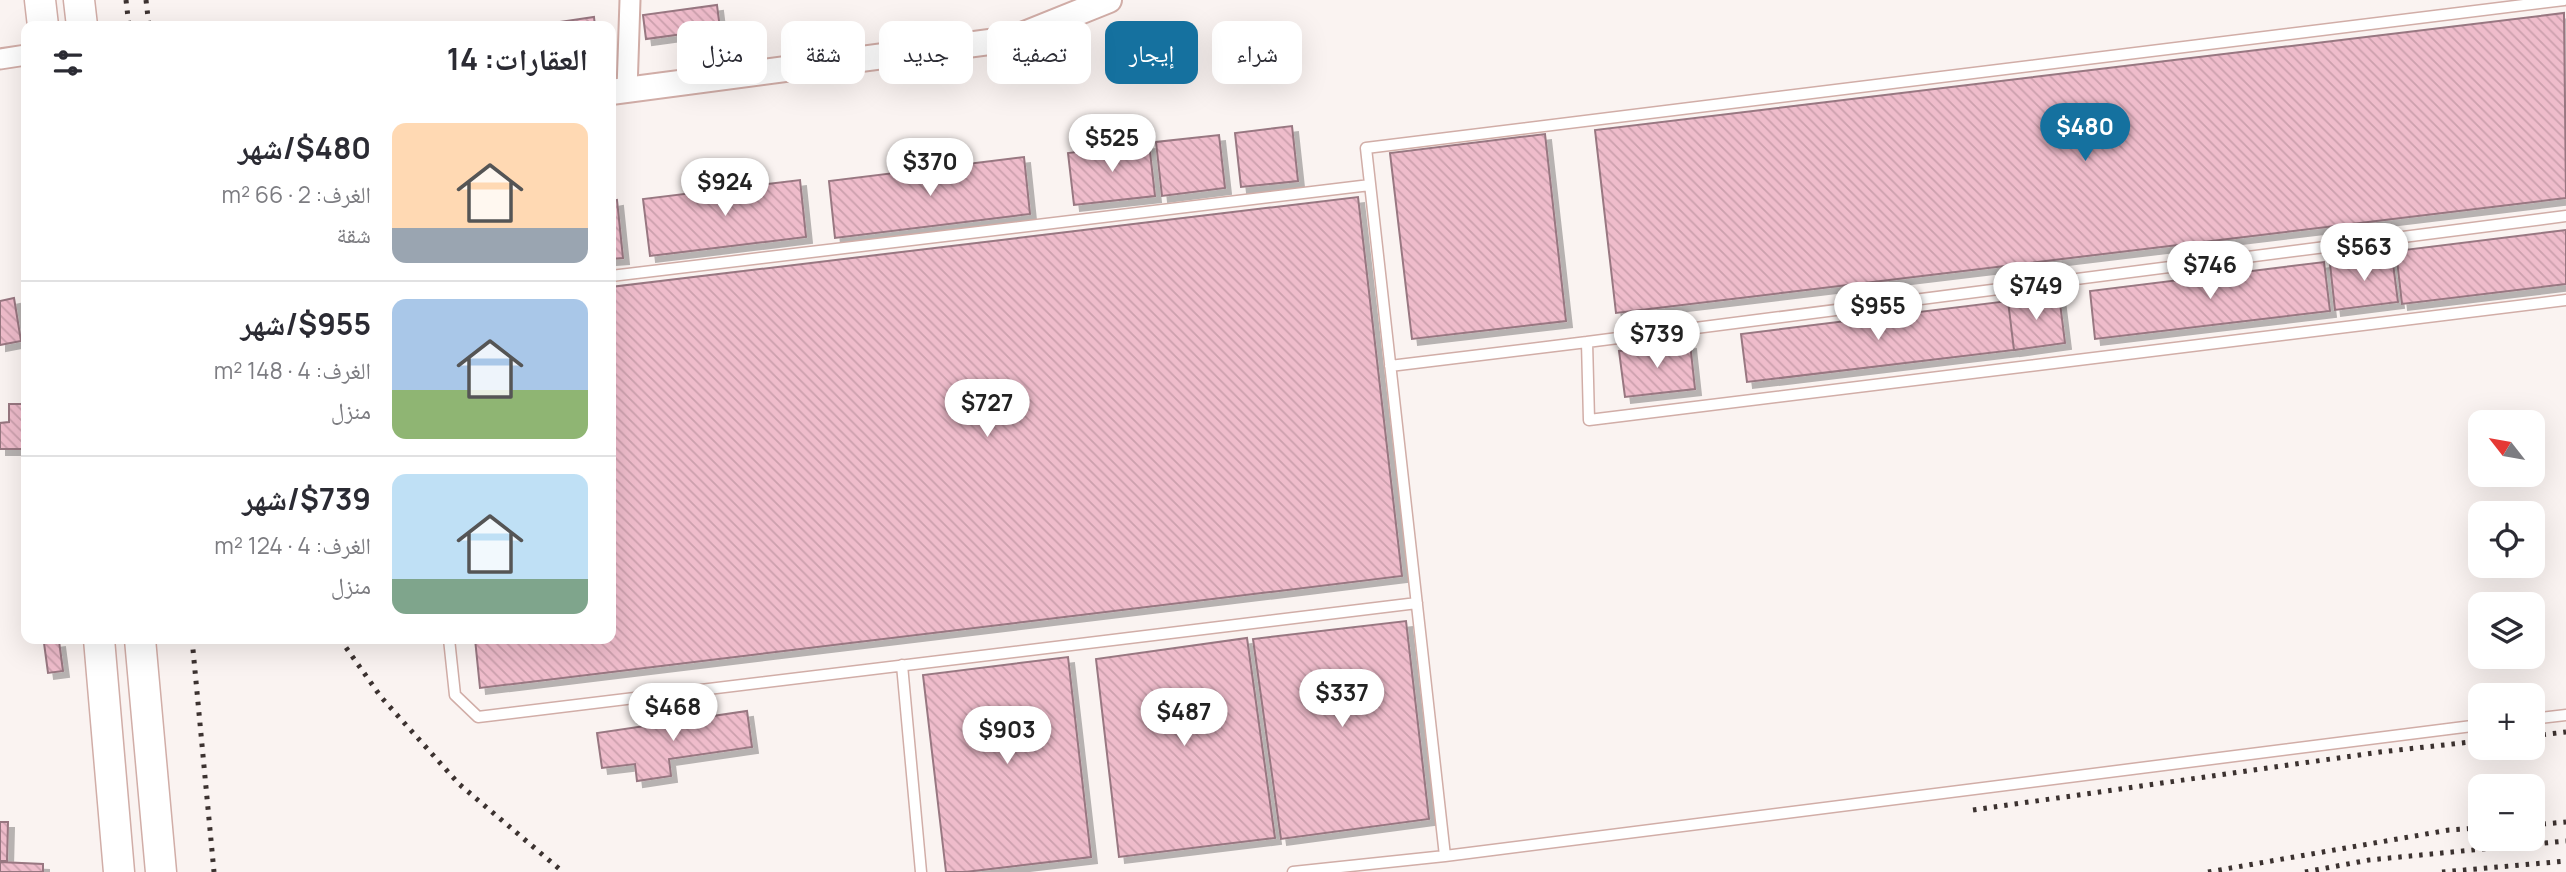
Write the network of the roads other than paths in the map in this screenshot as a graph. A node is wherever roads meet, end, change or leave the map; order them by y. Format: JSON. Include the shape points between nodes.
{"nodes":[{"id":1,"x":40,"y":0,"type":"edge"},
{"id":2,"x":79,"y":0,"type":"edge"},
{"id":3,"x":630,"y":0,"type":"edge"},
{"id":4,"x":1109,"y":0,"type":"edge"},
{"id":5,"x":2564,"y":0,"type":"edge"},
{"id":6,"x":42,"y":21,"type":"edge"},
{"id":7,"x":81,"y":21,"type":"edge"},
{"id":8,"x":21,"y":56,"type":"edge"},
{"id":9,"x":0,"y":59,"type":"edge"},
{"id":10,"x":619,"y":91,"type":"edge"},
{"id":11,"x":1370,"y":185,"type":"junction"},
{"id":12,"x":2566,"y":216,"type":"edge"},
{"id":13,"x":616,"y":275,"type":"edge"},
{"id":14,"x":2566,"y":300,"type":"edge"},
{"id":15,"x":1587,"y":342,"type":"junction"},
{"id":16,"x":1390,"y":366,"type":"junction"},
{"id":17,"x":1417,"y":603,"type":"junction"},
{"id":18,"x":99,"y":644,"type":"edge"},
{"id":19,"x":140,"y":644,"type":"edge"},
{"id":20,"x":450,"y":644,"type":"edge"},
{"id":21,"x":902,"y":665,"type":"junction"},
{"id":22,"x":2566,"y":715,"type":"edge"},
{"id":23,"x":2545,"y":717,"type":"edge"},
{"id":24,"x":2468,"y":728,"type":"edge"},
{"id":25,"x":1445,"y":856,"type":"junction"},
{"id":26,"x":119,"y":872,"type":"edge"},
{"id":27,"x":161,"y":872,"type":"edge"},
{"id":28,"x":920,"y":872,"type":"edge"},
{"id":29,"x":1293,"y":872,"type":"edge"}],
"edges":[{"from":1,"to":6,"type":"main road"},
{"from":2,"to":7,"type":"main road"},
{"from":3,"to":10,"type":"street"},
{"from":4,"to":10,"type":"street","via":[[1012,39]]},
{"from":5,"to":11,"type":"lane","via":[[1366,148]]},
{"from":8,"to":9,"type":"street"},
{"from":11,"to":13,"type":"lane"},
{"from":11,"to":16,"type":"lane"},
{"from":12,"to":15,"type":"lane"},
{"from":14,"to":15,"type":"lane","via":[[1589,420]]},
{"from":15,"to":16,"type":"lane"},
{"from":16,"to":17,"type":"lane"},
{"from":17,"to":21,"type":"lane"},
{"from":17,"to":25,"type":"lane"},
{"from":18,"to":26,"type":"main road"},
{"from":19,"to":27,"type":"main road"},
{"from":20,"to":21,"type":"lane","via":[[455,695],[478,717]]},
{"from":21,"to":28,"type":"lane"},
{"from":22,"to":23,"type":"lane"},
{"from":24,"to":25,"type":"lane"},
{"from":25,"to":29,"type":"lane"}]}
